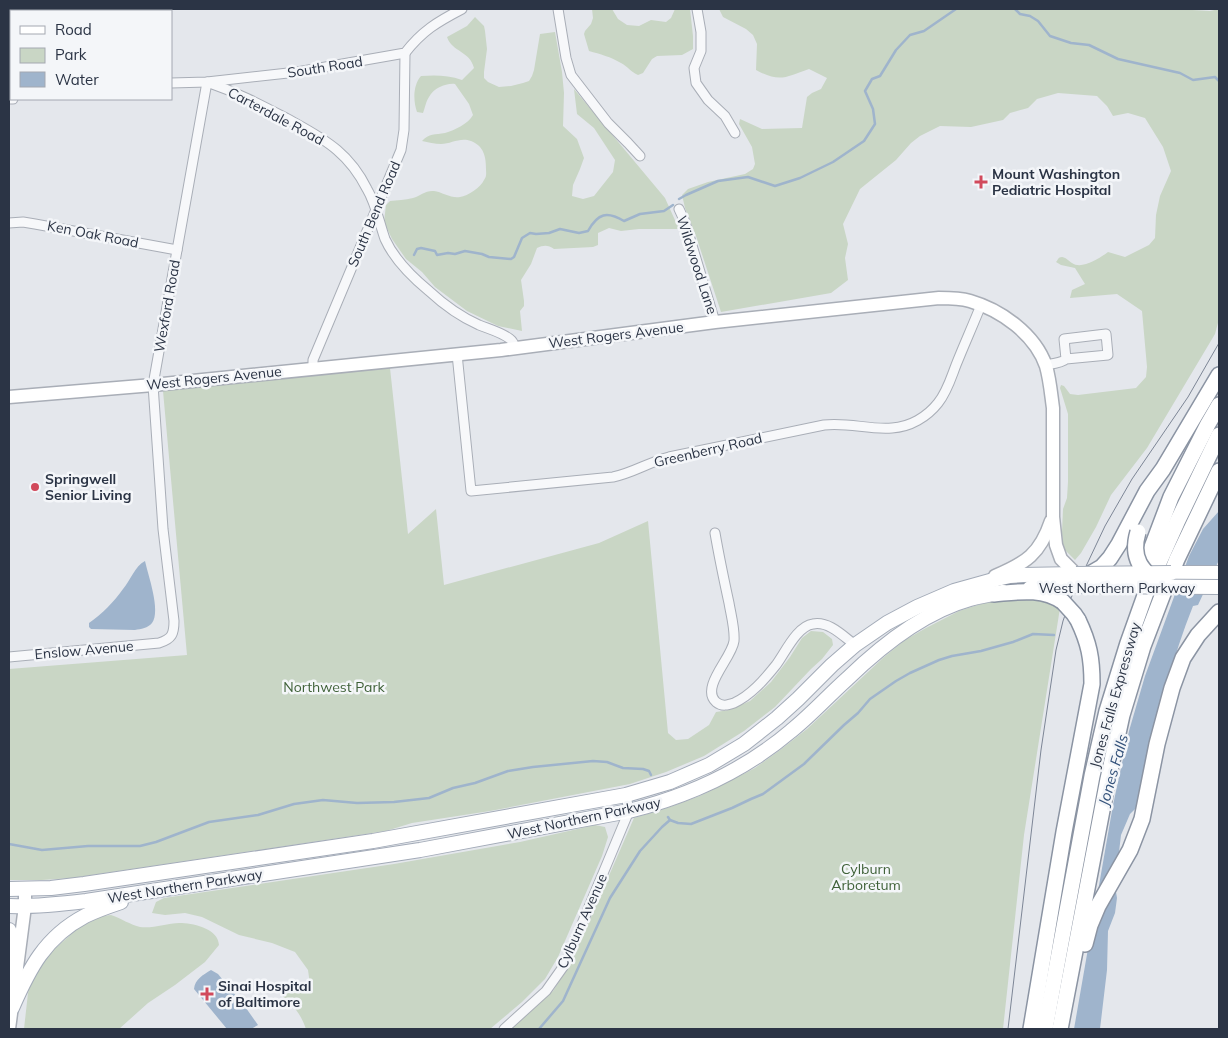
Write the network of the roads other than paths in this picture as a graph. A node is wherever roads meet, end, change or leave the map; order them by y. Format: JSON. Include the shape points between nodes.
{"nodes":[{"id":1,"x":462,"y":9,"type":"edge"},
{"id":2,"x":558,"y":9,"type":"edge"},
{"id":3,"x":697,"y":9,"type":"edge"},
{"id":4,"x":405,"y":53,"type":"junction"},
{"id":5,"x":206,"y":82,"type":"junction"},
{"id":6,"x":172,"y":83,"type":"edge"},
{"id":7,"x":735,"y":133,"type":"dead end"},
{"id":8,"x":640,"y":156,"type":"dead end"},
{"id":9,"x":376,"y":209,"type":"junction"},
{"id":10,"x":679,"y":209,"type":"dead end"},
{"id":11,"x":9,"y":223,"type":"edge"},
{"id":12,"x":177,"y":250,"type":"junction"},
{"id":13,"x":981,"y":304,"type":"junction"},
{"id":14,"x":715,"y":322,"type":"junction"},
{"id":15,"x":515,"y":348,"type":"junction"},
{"id":16,"x":457,"y":354,"type":"junction"},
{"id":17,"x":1066,"y":359,"type":"junction"},
{"id":18,"x":1045,"y":366,"type":"junction"},
{"id":19,"x":314,"y":368,"type":"junction"},
{"id":20,"x":1219,"y":375,"type":"edge"},
{"id":21,"x":153,"y":385,"type":"junction"},
{"id":22,"x":9,"y":398,"type":"edge"},
{"id":23,"x":1219,"y":405,"type":"edge"},
{"id":24,"x":1219,"y":435,"type":"edge"},
{"id":25,"x":1219,"y":471,"type":"edge"},
{"id":26,"x":1219,"y":489,"type":"edge"},
{"id":27,"x":1053,"y":517,"type":"junction"},
{"id":28,"x":1192,"y":527,"type":"junction"},
{"id":29,"x":1133,"y":530,"type":"junction"},
{"id":30,"x":714,"y":533,"type":"dead end"},
{"id":31,"x":1146,"y":573,"type":"junction"},
{"id":32,"x":1219,"y":573,"type":"edge"},
{"id":33,"x":1079,"y":578,"type":"junction"},
{"id":34,"x":980,"y":583,"type":"junction"},
{"id":35,"x":1161,"y":587,"type":"junction"},
{"id":36,"x":1219,"y":587,"type":"edge"},
{"id":37,"x":994,"y":594,"type":"junction"},
{"id":38,"x":1219,"y":612,"type":"edge"},
{"id":39,"x":159,"y":643,"type":"joint"},
{"id":40,"x":856,"y":645,"type":"junction"},
{"id":41,"x":9,"y":657,"type":"edge"},
{"id":42,"x":1107,"y":711,"type":"junction"},
{"id":43,"x":626,"y":794,"type":"junction"},
{"id":44,"x":629,"y":811,"type":"junction"},
{"id":45,"x":9,"y":889,"type":"edge"},
{"id":46,"x":25,"y":890,"type":"junction"},
{"id":47,"x":149,"y":891,"type":"junction"},
{"id":48,"x":9,"y":906,"type":"edge"},
{"id":49,"x":25,"y":906,"type":"junction"},
{"id":50,"x":9,"y":930,"type":"edge"},
{"id":51,"x":16,"y":974,"type":"junction"},
{"id":52,"x":12,"y":1008,"type":"junction"},
{"id":53,"x":9,"y":1029,"type":"edge"},
{"id":54,"x":504,"y":1029,"type":"edge"},
{"id":55,"x":1031,"y":1029,"type":"edge"},
{"id":56,"x":1045,"y":1029,"type":"edge"},
{"id":57,"x":1061,"y":1029,"type":"edge"}],
"edges":[{"from":1,"to":4,"type":"street","via":[[426,30]]},
{"from":2,"to":8,"type":"street","via":[[571,75]]},
{"from":3,"to":7,"type":"street","via":[[701,50],[694,68],[696,83],[725,116]]},
{"from":4,"to":5,"type":"street","name":"South Road","via":[[305,71]]},
{"from":4,"to":9,"type":"street","name":"South Bend Road","via":[[403,140]]},
{"from":5,"to":6,"type":"street","name":"South Road"},
{"from":5,"to":9,"type":"street","name":"Carterdale Road","via":[[247,98],[326,141],[360,177]]},
{"from":5,"to":12,"type":"street","name":"Wexford Road"},
{"from":9,"to":15,"type":"street","name":"Carterdale Road","via":[[393,252],[415,279],[462,316],[510,338]]},
{"from":9,"to":19,"type":"street","name":"South Bend Road","via":[[313,360]]},
{"from":10,"to":14,"type":"street","name":"Wildwood Lane"},
{"from":11,"to":12,"type":"street","name":"Ken Oak Road","via":[[23,222]]},
{"from":12,"to":21,"type":"street","name":"Wexford Road"},
{"from":13,"to":14,"type":"street","name":"West Rogers Avenue","via":[[940,298]]},
{"from":13,"to":16,"type":"street","name":"Greenberry Road","via":[[946,390],[938,403],[915,422],[882,428],[836,423],[669,457],[613,477],[471,491]]},
{"from":13,"to":18,"type":"street","name":"West Rogers Avenue","via":[[1011,321],[1036,348]]},
{"from":14,"to":15,"type":"street","name":"West Rogers Avenue"},
{"from":15,"to":16,"type":"street","name":"West Rogers Avenue"},
{"from":16,"to":19,"type":"street","name":"West Rogers Avenue"},
{"from":17,"to":17,"type":"street","via":[[1108,355],[1106,334],[1064,339]]},
{"from":17,"to":18,"type":"street"},
{"from":18,"to":27,"type":"street","name":"West Rogers Avenue","via":[[1053,408]]},
{"from":19,"to":21,"type":"street","name":"West Rogers Avenue"},
{"from":20,"to":29,"type":"highway","via":[[1163,469]]},
{"from":21,"to":22,"type":"street","name":"West Rogers Avenue"},
{"from":21,"to":39,"type":"street","name":"Wexford Road","via":[[163,529],[174,621],[170,638]]},
{"from":23,"to":42,"type":"highway","via":[[1168,505],[1151,547],[1120,641]]},
{"from":24,"to":42,"type":"highway","name":"Jones Falls Expressway","via":[[1148,587]]},
{"from":25,"to":28,"type":"highway","name":"Jones Falls Expressway"},
{"from":26,"to":28,"type":"highway"},
{"from":27,"to":33,"type":"street","name":"West Rogers Avenue","via":[[1058,552]]},
{"from":27,"to":34,"type":"street","name":"West Rogers Avenue","via":[[1044,540],[1034,554]]},
{"from":28,"to":57,"type":"highway","name":"Jones Falls Expressway","via":[[1152,620],[1122,715]]},
{"from":29,"to":31,"type":"highway","bridge":true,"via":[[1135,554]]},
{"from":29,"to":33,"type":"highway","via":[[1102,567]]},
{"from":30,"to":40,"type":"street","via":[[734,631],[732,648],[713,681],[717,703],[728,705],[748,695],[775,666],[800,630],[811,624],[825,624]]},
{"from":31,"to":32,"type":"main road","name":"West Northern Parkway","bridge":true},
{"from":31,"to":33,"type":"main road","name":"West Northern Parkway","bridge":true},
{"from":31,"to":35,"type":"highway","bridge":true},
{"from":33,"to":34,"type":"main road","name":"West Northern Parkway","via":[[1045,574],[1010,576]]},
{"from":33,"to":35,"type":"main road","name":"West Northern Parkway","bridge":true},
{"from":33,"to":37,"type":"main road","name":"West Northern Parkway"},
{"from":34,"to":40,"type":"main road","name":"West Northern Parkway","via":[[917,607]]},
{"from":35,"to":36,"type":"main road","name":"West Northern Parkway","bridge":true},
{"from":37,"to":44,"type":"main road","name":"West Northern Parkway","via":[[944,609],[895,637],[791,731],[755,759],[698,789]]},
{"from":37,"to":55,"type":"highway","bridge":true,"via":[[1034,592],[1062,601],[1078,620],[1092,663],[1092,684]]},
{"from":38,"to":57,"type":"highway","via":[[1183,658],[1157,744],[1145,809],[1130,850],[1101,898],[1090,925]]},
{"from":39,"to":41,"type":"street","name":"Enslow Avenue"},
{"from":40,"to":43,"type":"main road","name":"West Northern Parkway","via":[[744,744],[692,773]]},
{"from":42,"to":56,"type":"highway","name":"Jones Falls Expressway"},
{"from":43,"to":44,"type":"street"},
{"from":43,"to":46,"type":"main road","name":"West Northern Parkway","via":[[373,841]]},
{"from":44,"to":47,"type":"main road","name":"West Northern Parkway","via":[[420,850]]},
{"from":44,"to":54,"type":"street","name":"Cylburn Avenue","via":[[563,967],[546,991]]},
{"from":45,"to":46,"type":"main road","name":"West Northern Parkway"},
{"from":46,"to":49,"type":"street"},
{"from":47,"to":49,"type":"main road","name":"West Northern Parkway"},
{"from":47,"to":52,"type":"main road","via":[[85,916],[57,935],[27,975]]},
{"from":48,"to":49,"type":"main road","name":"West Northern Parkway"},
{"from":49,"to":51,"type":"street"},
{"from":50,"to":51,"type":"main road","via":[[14,943]]},
{"from":51,"to":52,"type":"street"},
{"from":52,"to":53,"type":"street"}]}
